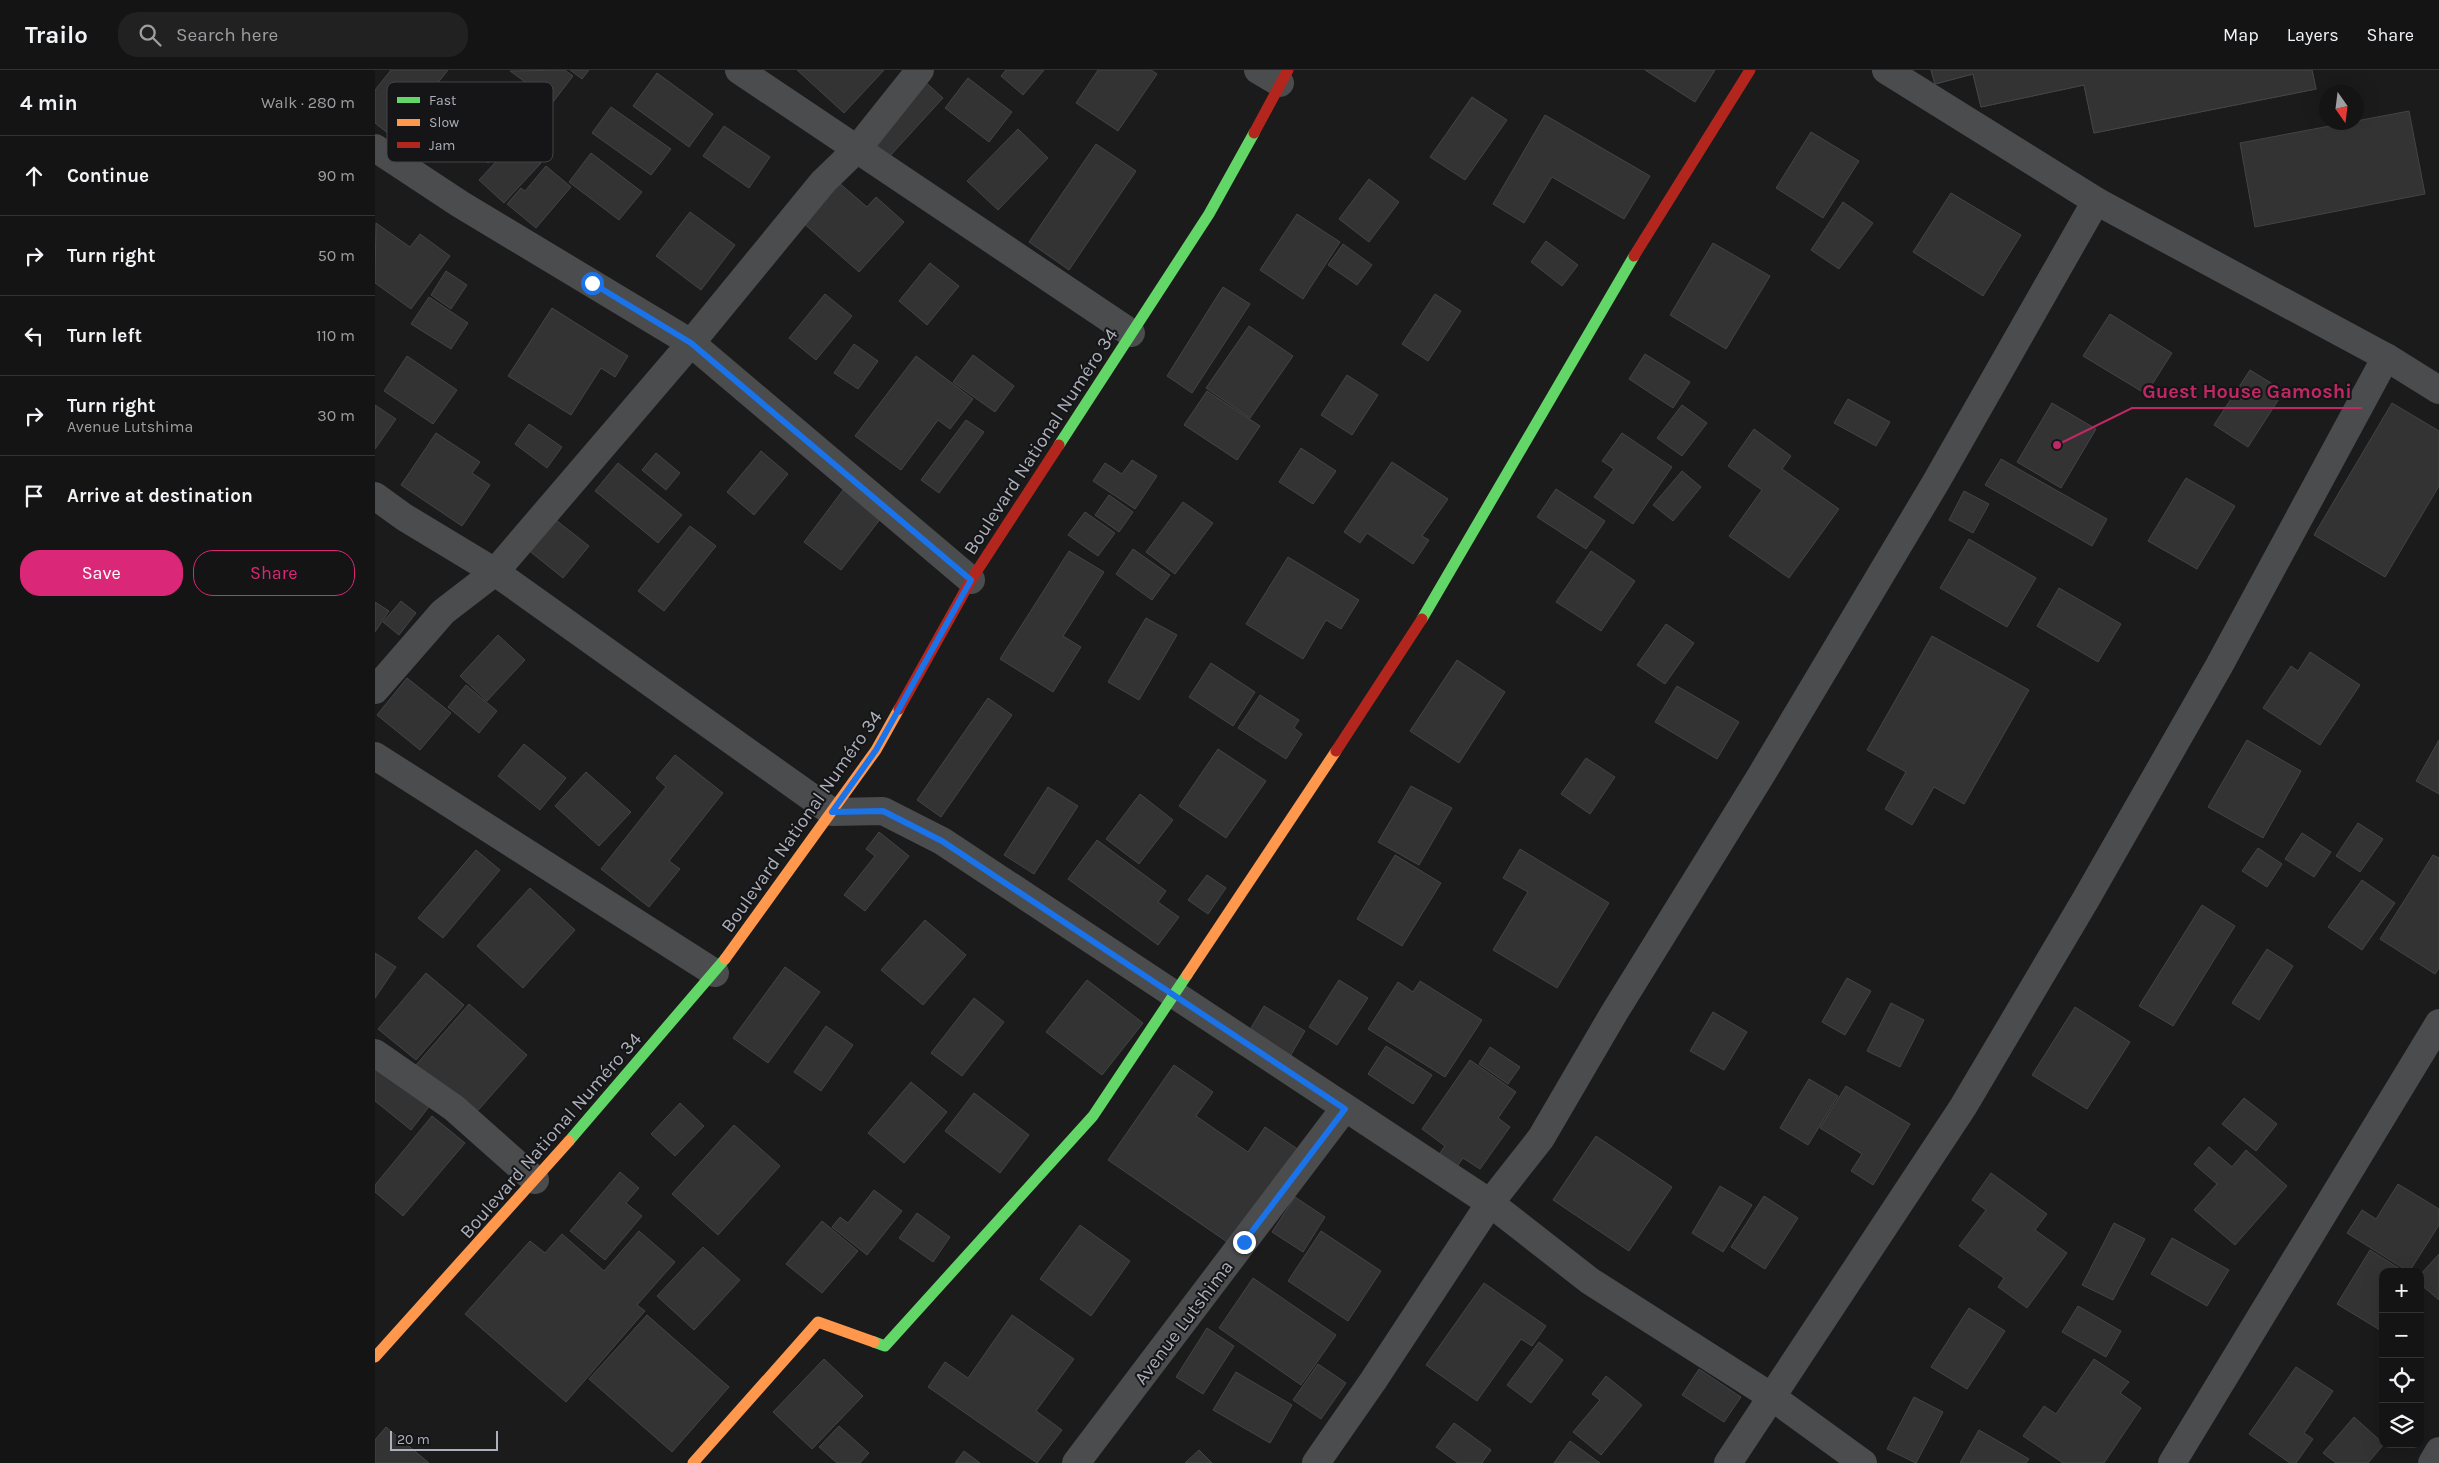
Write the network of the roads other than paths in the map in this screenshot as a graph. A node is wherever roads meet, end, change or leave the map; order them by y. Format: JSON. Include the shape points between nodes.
{"nodes":[{"id":1,"x":739,"y":70,"type":"edge"},
{"id":2,"x":920,"y":70,"type":"edge"},
{"id":3,"x":1750,"y":70,"type":"edge"},
{"id":4,"x":1886,"y":70,"type":"edge"},
{"id":5,"x":1275,"y":74,"type":"edge"},
{"id":6,"x":375,"y":148,"type":"edge"},
{"id":7,"x":857,"y":149,"type":"junction"},
{"id":8,"x":387,"y":156,"type":"edge"},
{"id":9,"x":396,"y":162,"type":"edge"},
{"id":10,"x":2096,"y":201,"type":"junction"},
{"id":11,"x":1131,"y":333,"type":"junction"},
{"id":12,"x":691,"y":343,"type":"junction"},
{"id":13,"x":2386,"y":357,"type":"junction"},
{"id":14,"x":2439,"y":390,"type":"edge"},
{"id":15,"x":375,"y":496,"type":"edge"},
{"id":16,"x":495,"y":572,"type":"junction"},
{"id":17,"x":971,"y":580,"type":"junction"},
{"id":18,"x":375,"y":690,"type":"edge"},
{"id":19,"x":375,"y":756,"type":"edge"},
{"id":20,"x":832,"y":812,"type":"junction"},
{"id":21,"x":715,"y":973,"type":"junction"},
{"id":22,"x":1173,"y":994,"type":"junction"},
{"id":23,"x":2439,"y":1023,"type":"edge"},
{"id":24,"x":375,"y":1053,"type":"edge"},
{"id":25,"x":1345,"y":1109,"type":"junction"},
{"id":26,"x":535,"y":1180,"type":"junction"},
{"id":27,"x":1490,"y":1203,"type":"junction"},
{"id":28,"x":375,"y":1357,"type":"edge"},
{"id":29,"x":1772,"y":1397,"type":"junction"},
{"id":30,"x":2439,"y":1451,"type":"edge"},
{"id":31,"x":693,"y":1463,"type":"edge"},
{"id":32,"x":1075,"y":1463,"type":"edge"},
{"id":33,"x":1315,"y":1463,"type":"edge"},
{"id":34,"x":1727,"y":1463,"type":"edge"},
{"id":35,"x":1863,"y":1463,"type":"edge"},
{"id":36,"x":2172,"y":1463,"type":"edge"},
{"id":37,"x":2432,"y":1463,"type":"edge"}],
"edges":[{"from":1,"to":7,"type":"street"},
{"from":2,"to":7,"type":"street"},
{"from":3,"to":22,"type":"street","via":[[1616,285],[1410,639]]},
{"from":4,"to":10,"type":"street"},
{"from":5,"to":11,"type":"street","name":"Boulevard National Numéro 34","via":[[1209,214]]},
{"from":6,"to":8,"type":"street"},
{"from":7,"to":11,"type":"street"},
{"from":7,"to":12,"type":"street","via":[[823,182]]},
{"from":9,"to":12,"type":"street"},
{"from":10,"to":13,"type":"street"},
{"from":10,"to":27,"type":"street","via":[[1936,482],[1760,777],[1541,1138]]},
{"from":11,"to":17,"type":"street","name":"Boulevard National Numéro 34"},
{"from":12,"to":16,"type":"street"},
{"from":12,"to":17,"type":"street"},
{"from":13,"to":14,"type":"street"},
{"from":13,"to":29,"type":"street","via":[[2219,666],[2086,899],[1963,1107]]},
{"from":15,"to":16,"type":"street","via":[[404,518]]},
{"from":16,"to":18,"type":"street","via":[[443,612]]},
{"from":16,"to":20,"type":"street"},
{"from":17,"to":20,"type":"street","name":"Boulevard National Numéro 34","via":[[876,750]]},
{"from":19,"to":21,"type":"street"},
{"from":20,"to":21,"type":"street","name":"Boulevard National Numéro 34"},
{"from":20,"to":22,"type":"street","via":[[883,811],[942,841]]},
{"from":21,"to":26,"type":"street","name":"Boulevard National Numéro 34"},
{"from":22,"to":25,"type":"street"},
{"from":22,"to":31,"type":"street","via":[[1093,1116],[885,1346],[818,1322]]},
{"from":23,"to":36,"type":"street"},
{"from":24,"to":26,"type":"street","via":[[453,1108]]},
{"from":25,"to":27,"type":"street"},
{"from":25,"to":32,"type":"street","name":"Avenue Lutshima"},
{"from":26,"to":28,"type":"street","name":"Boulevard National Numéro 34"},
{"from":27,"to":29,"type":"street","via":[[1590,1281]]},
{"from":27,"to":33,"type":"street","via":[[1373,1382]]},
{"from":29,"to":34,"type":"street"},
{"from":29,"to":35,"type":"street"},
{"from":30,"to":37,"type":"street"}]}
